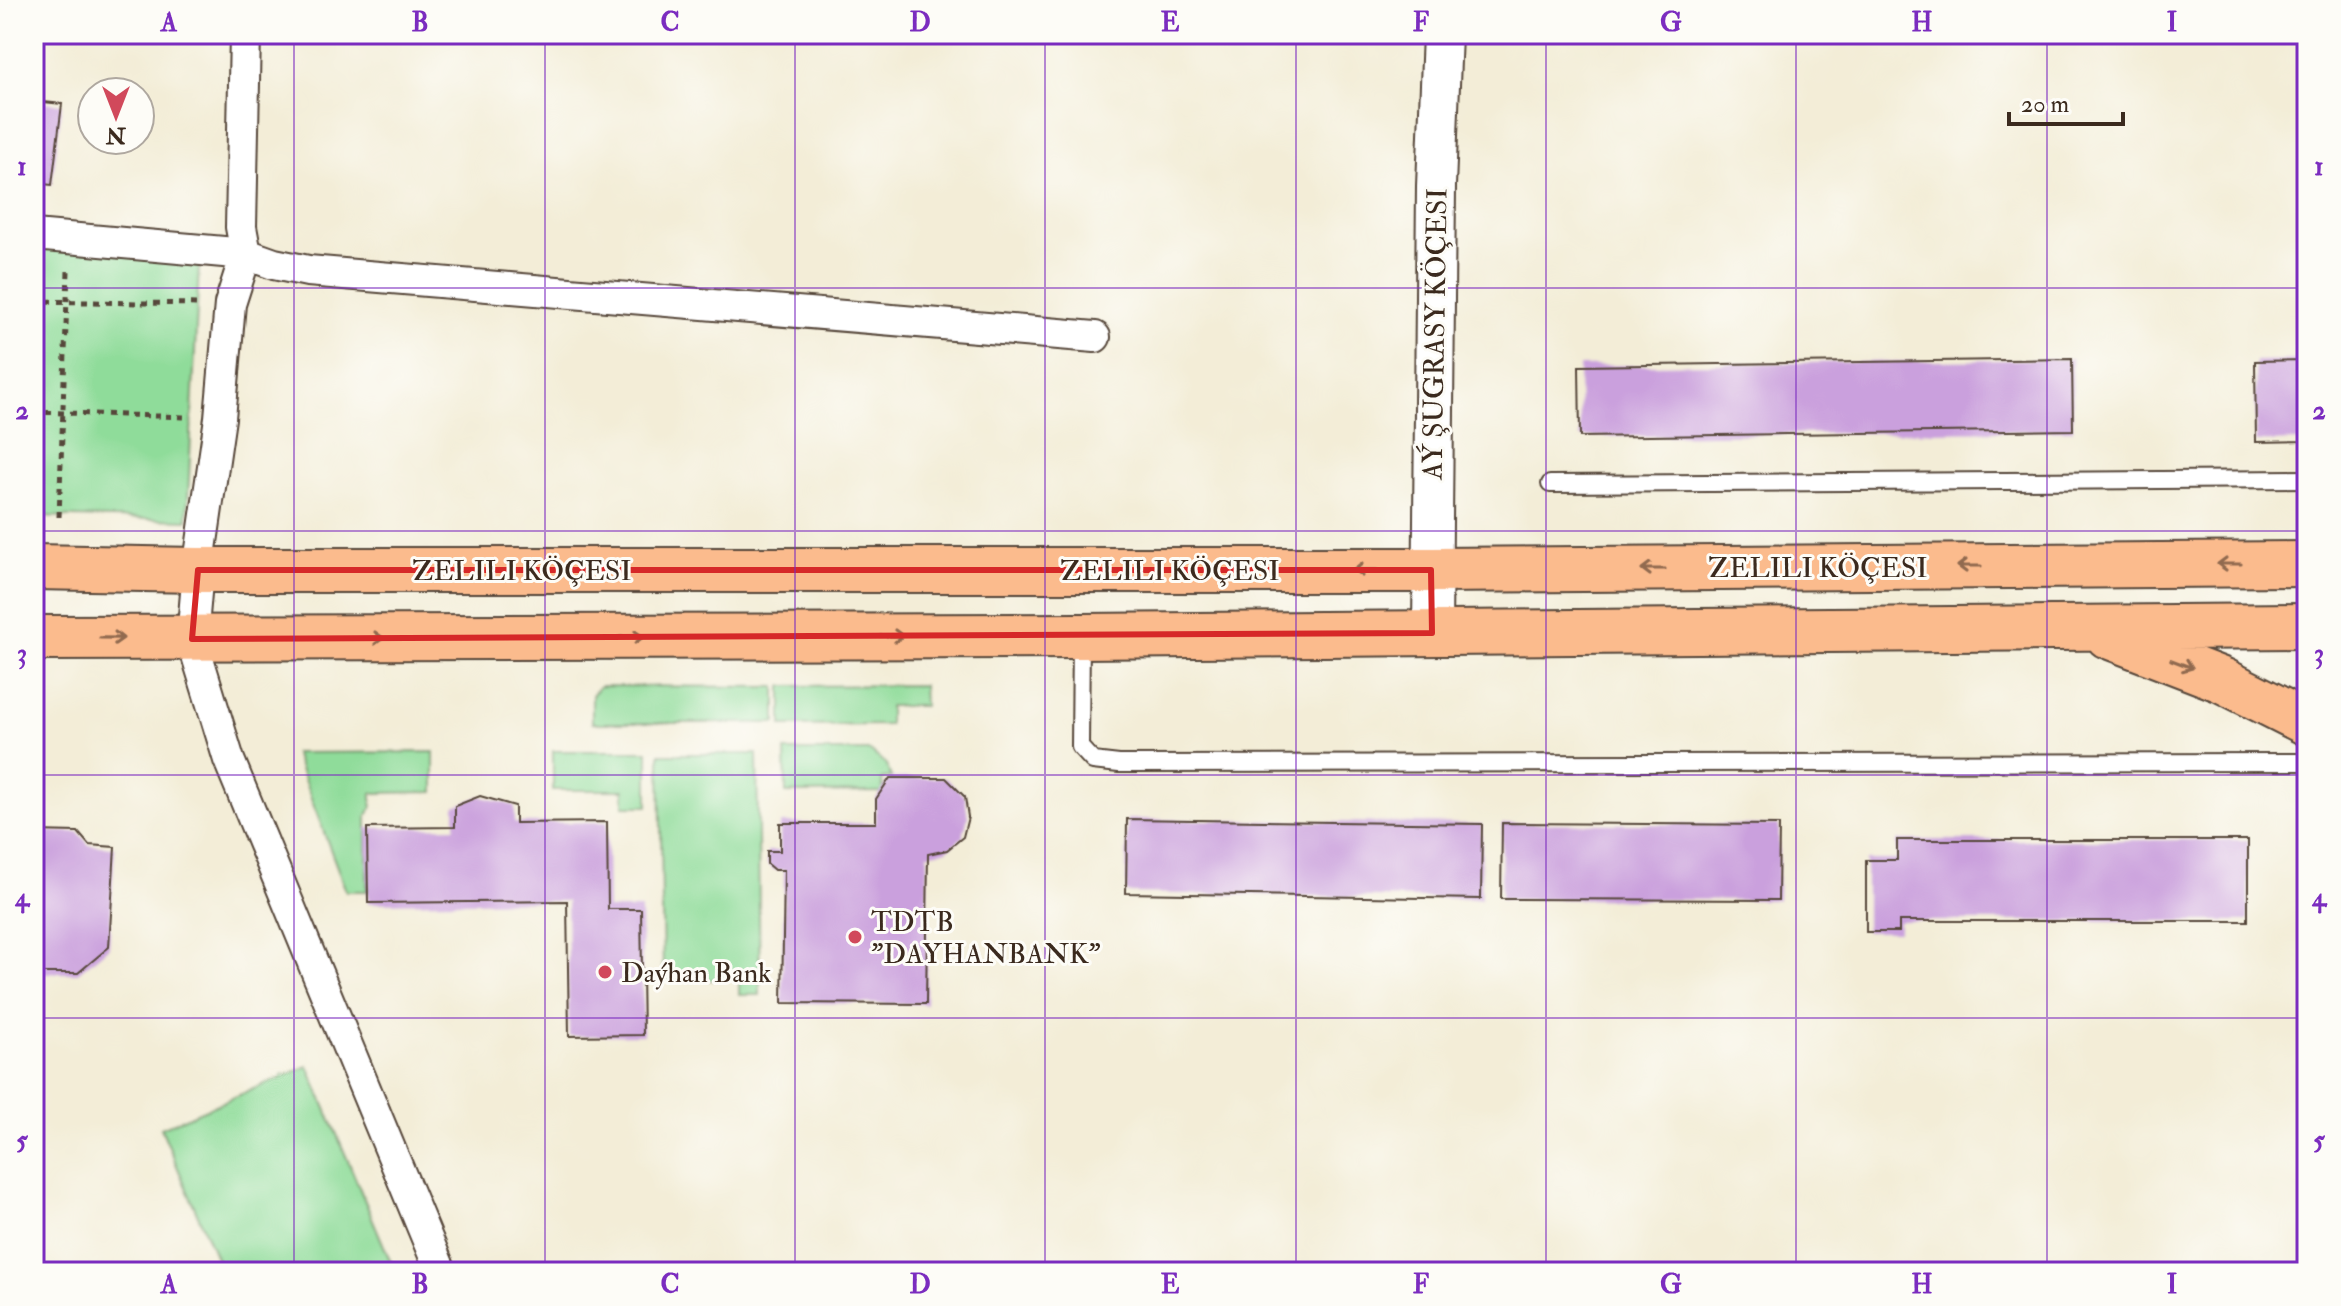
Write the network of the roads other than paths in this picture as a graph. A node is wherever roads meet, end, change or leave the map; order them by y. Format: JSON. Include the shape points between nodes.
{"nodes":[{"id":1,"x":245,"y":34,"type":"edge"},
{"id":2,"x":1442,"y":34,"type":"edge"},
{"id":3,"x":34,"y":235,"type":"edge"},
{"id":4,"x":246,"y":254,"type":"junction"},
{"id":5,"x":1095,"y":337,"type":"dead end"},
{"id":6,"x":2307,"y":479,"type":"edge"},
{"id":7,"x":1550,"y":484,"type":"dead end"},
{"id":8,"x":2307,"y":564,"type":"edge"},
{"id":9,"x":34,"y":567,"type":"edge"},
{"id":10,"x":198,"y":570,"type":"junction"},
{"id":11,"x":1431,"y":570,"type":"junction"},
{"id":12,"x":2083,"y":626,"type":"junction"},
{"id":13,"x":2307,"y":626,"type":"edge"},
{"id":14,"x":1432,"y":633,"type":"junction"},
{"id":15,"x":1081,"y":636,"type":"junction"},
{"id":16,"x":34,"y":638,"type":"edge"},
{"id":17,"x":192,"y":639,"type":"junction"},
{"id":18,"x":2307,"y":723,"type":"edge"},
{"id":19,"x":2307,"y":762,"type":"edge"},
{"id":20,"x":441,"y":1272,"type":"edge"}],
"edges":[{"from":1,"to":4,"type":"street","via":[[241,227]]},
{"from":2,"to":11,"type":"street","name":"AÝ ŞUGRASY KÖÇESI"},
{"from":3,"to":4,"type":"street"},
{"from":4,"to":5,"type":"street","via":[[308,271]]},
{"from":4,"to":10,"type":"street","via":[[230,304]]},
{"from":6,"to":7,"type":"lane"},
{"from":8,"to":11,"type":"main road","name":"ZELILI KÖÇESI","one_way":true},
{"from":9,"to":10,"type":"main road","name":"ZELILI KÖÇESI"},
{"from":11,"to":10,"type":"main road","name":"ZELILI KÖÇESI","one_way":true},
{"from":10,"to":17,"type":"street"},
{"from":11,"to":14,"type":"street","name":"AÝ ŞUGRASY KÖÇESI"},
{"from":12,"to":13,"type":"main road"},
{"from":12,"to":14,"type":"main road"},
{"from":12,"to":18,"type":"main road","one_way":true,"via":[[2222,680]]},
{"from":14,"to":15,"type":"main road"},
{"from":17,"to":15,"type":"main road","one_way":true},
{"from":15,"to":19,"type":"lane","via":[[1080,747],[1093,761],[1106,763]]},
{"from":16,"to":17,"type":"main road","one_way":true},
{"from":17,"to":20,"type":"street","via":[[229,760]]}]}
